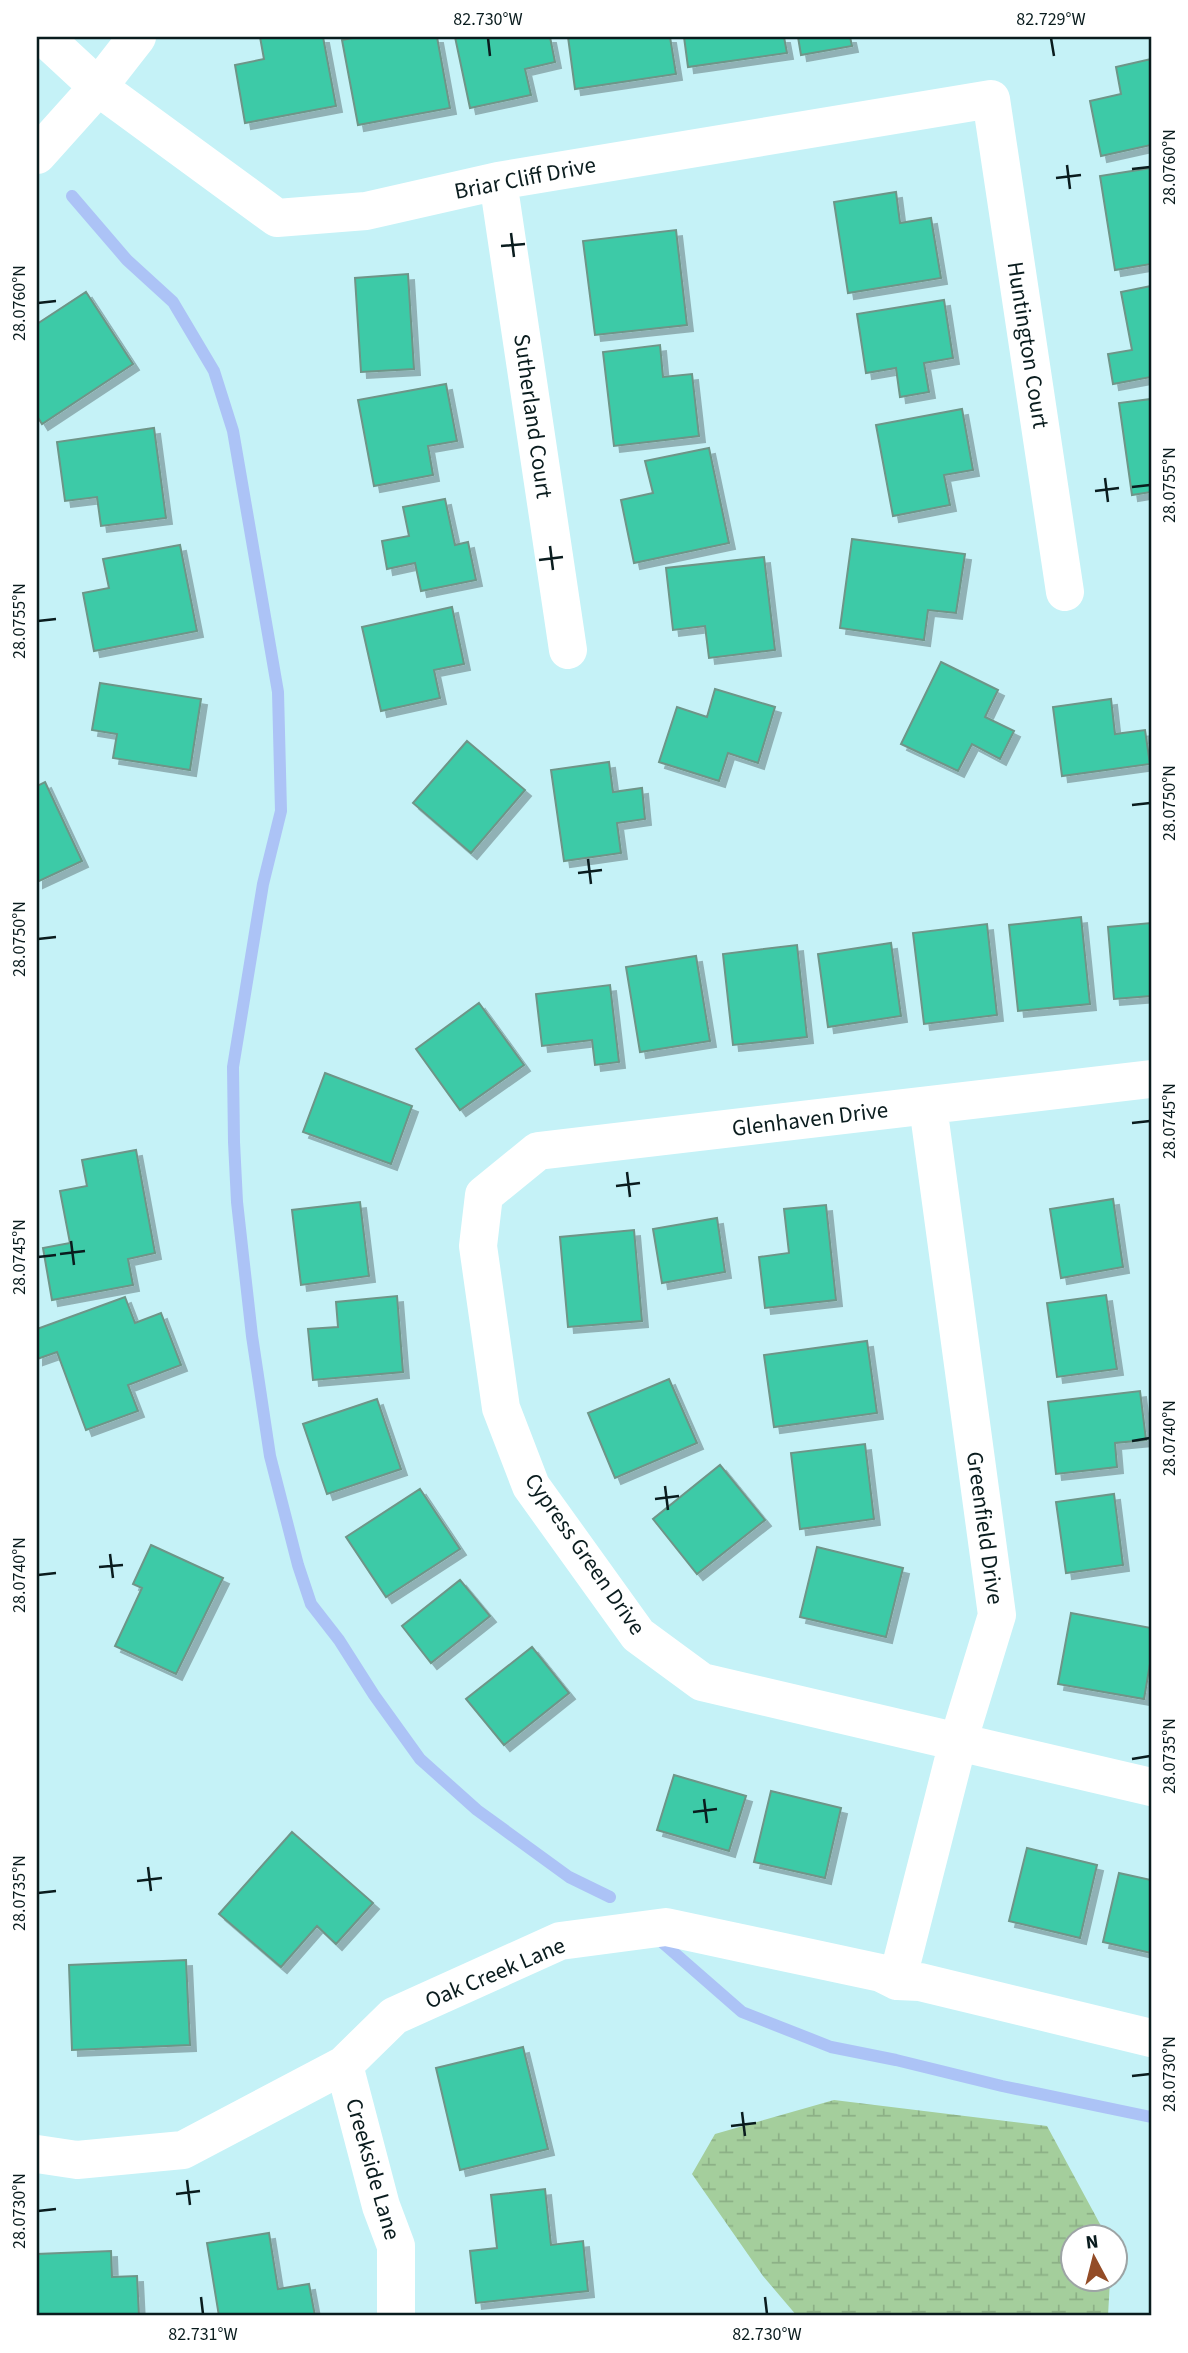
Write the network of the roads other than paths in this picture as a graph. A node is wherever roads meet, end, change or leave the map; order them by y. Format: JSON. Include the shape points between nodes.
{"nodes":[{"id":1,"x":44,"y":37,"type":"edge"},
{"id":2,"x":137,"y":37,"type":"edge"},
{"id":3,"x":98,"y":87,"type":"junction"},
{"id":4,"x":991,"y":99,"type":"joint"},
{"id":5,"x":37,"y":155,"type":"edge"},
{"id":6,"x":498,"y":181,"type":"junction"},
{"id":7,"x":1065,"y":592,"type":"dead end"},
{"id":8,"x":568,"y":650,"type":"dead end"},
{"id":9,"x":1151,"y":1079,"type":"edge"},
{"id":10,"x":928,"y":1106,"type":"junction"},
{"id":11,"x":484,"y":1195,"type":"joint"},
{"id":12,"x":958,"y":1742,"type":"junction"},
{"id":13,"x":1151,"y":1787,"type":"edge"},
{"id":14,"x":898,"y":1981,"type":"junction"},
{"id":15,"x":1151,"y":2038,"type":"edge"},
{"id":16,"x":344,"y":2064,"type":"junction"},
{"id":17,"x":37,"y":2154,"type":"edge"},
{"id":18,"x":396,"y":2316,"type":"edge"}],
"edges":[{"from":1,"to":3,"type":"street","name":"Briar Cliff Drive"},
{"from":2,"to":3,"type":"street"},
{"from":3,"to":5,"type":"street"},
{"from":3,"to":6,"type":"street","name":"Briar Cliff Drive","via":[[277,218],[366,211]]},
{"from":4,"to":6,"type":"street","name":"Briar Cliff Drive"},
{"from":4,"to":7,"type":"street","name":"Huntington Court"},
{"from":6,"to":8,"type":"street","name":"Sutherland Court"},
{"from":9,"to":10,"type":"street","name":"Glenhaven Drive"},
{"from":10,"to":11,"type":"street","name":"Glenhaven Drive","via":[[538,1151]]},
{"from":10,"to":12,"type":"street","name":"Greenfield Drive","via":[[997,1615]]},
{"from":11,"to":12,"type":"street","name":"Cypress Green Drive","via":[[478,1246],[500,1408],[531,1486],[638,1635],[702,1682]]},
{"from":12,"to":13,"type":"street","name":"Cypress Green Drive"},
{"from":12,"to":14,"type":"street","name":"Greenfield Drive"},
{"from":14,"to":15,"type":"street","name":"Oak Creek Lane","via":[[920,1982]]},
{"from":14,"to":16,"type":"street","name":"Oak Creek Lane","via":[[881,1973],[666,1927],[560,1941],[394,2016]]},
{"from":16,"to":17,"type":"street","name":"Oak Creek Lane","via":[[183,2150],[77,2160]]},
{"from":16,"to":18,"type":"street","name":"Creekside Lane","via":[[396,2246]]}]}
